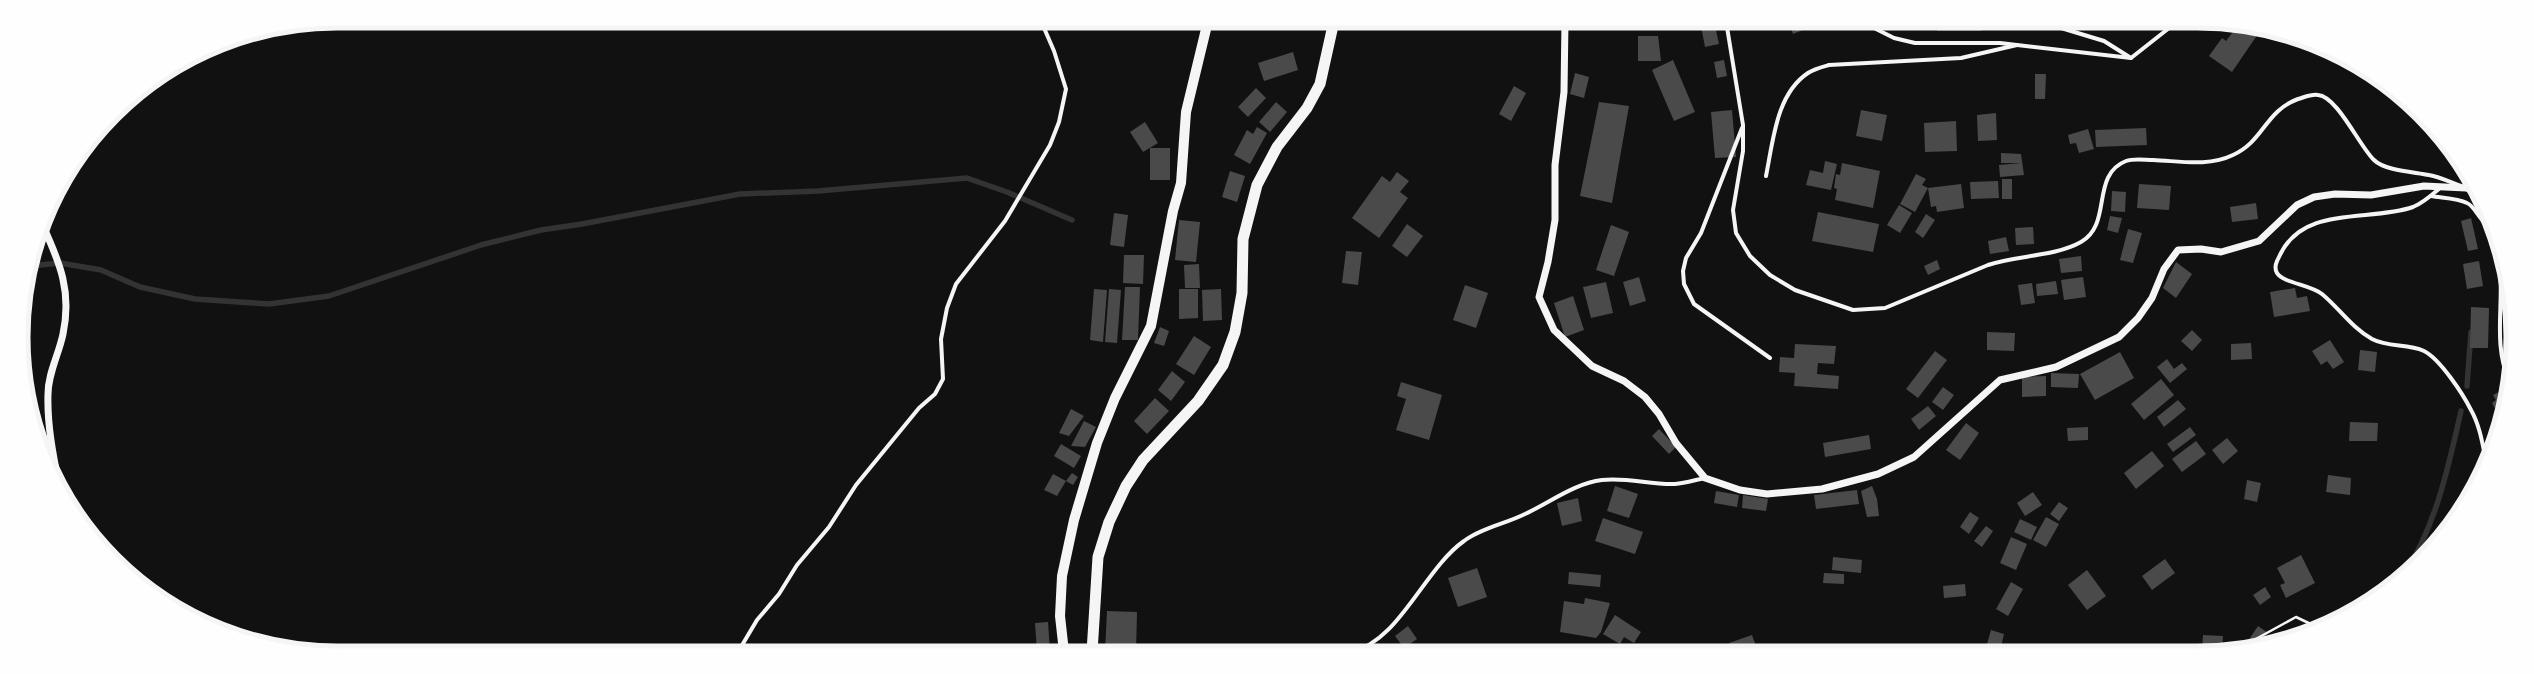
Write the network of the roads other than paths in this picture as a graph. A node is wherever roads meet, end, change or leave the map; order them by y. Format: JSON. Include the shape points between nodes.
{"nodes":[{"id":1,"x":1044,"y":28,"type":"edge"},
{"id":2,"x":1206,"y":28,"type":"edge"},
{"id":3,"x":1332,"y":28,"type":"edge"},
{"id":4,"x":1565,"y":28,"type":"edge"},
{"id":5,"x":1727,"y":28,"type":"edge"},
{"id":6,"x":1879,"y":28,"type":"edge"},
{"id":7,"x":2061,"y":28,"type":"edge"},
{"id":8,"x":2169,"y":28,"type":"edge"},
{"id":9,"x":2017,"y":45,"type":"junction"},
{"id":10,"x":2131,"y":58,"type":"junction"},
{"id":11,"x":1743,"y":125,"type":"junction"},
{"id":12,"x":1766,"y":176,"type":"dead end"},
{"id":13,"x":2440,"y":188,"type":"junction"},
{"id":14,"x":2466,"y":188,"type":"joint"},
{"id":15,"x":2431,"y":196,"type":"junction"},
{"id":16,"x":2482,"y":220,"type":"edge"},
{"id":17,"x":46,"y":233,"type":"edge"},
{"id":18,"x":2502,"y":290,"type":"edge"},
{"id":19,"x":1770,"y":358,"type":"dead end"},
{"id":20,"x":2504,"y":365,"type":"edge"},
{"id":21,"x":2484,"y":451,"type":"edge"},
{"id":22,"x":54,"y":461,"type":"edge"},
{"id":23,"x":1705,"y":478,"type":"junction"},
{"id":24,"x":742,"y":646,"type":"edge"},
{"id":25,"x":1063,"y":646,"type":"edge"},
{"id":26,"x":1092,"y":646,"type":"edge"},
{"id":27,"x":1368,"y":646,"type":"edge"}],
"edges":[{"from":1,"to":24,"type":"street","via":[[1066,89],[1059,122],[1050,145],[1006,221],[956,284],[947,308],[941,340],[943,380],[935,394],[919,408],[856,485],[779,594],[757,620]]},
{"from":2,"to":25,"type":"main road","via":[[1186,112],[1182,183],[1173,211],[1152,326],[1115,398],[1097,443],[1074,520],[1062,576],[1060,616]]},
{"from":3,"to":26,"type":"highway","via":[[1320,84],[1307,108],[1277,147],[1258,185],[1243,239],[1242,293],[1235,332],[1223,365],[1198,401],[1143,460],[1126,486],[1109,522],[1098,557]]},
{"from":4,"to":23,"type":"street","via":[[1564,92],[1555,165],[1555,220],[1539,297],[1554,330],[1592,366],[1624,381],[1645,397],[1659,414],[1676,443]]},
{"from":5,"to":11,"type":"street"},
{"from":6,"to":9,"type":"street","via":[[1894,38],[1915,43]]},
{"from":7,"to":10,"type":"street","via":[[2104,41]]},
{"from":8,"to":10,"type":"street"},
{"from":9,"to":10,"type":"street"},
{"from":9,"to":12,"type":"street","via":[[1961,58],[1829,65],[1808,73],[1788,93],[1778,121]]},
{"from":11,"to":14,"type":"street","via":[[1743,151],[1733,210],[1736,233],[1750,256],[1770,275],[1795,290],[1853,310],[1885,308],[1988,264],[2058,250],[2082,242],[2093,232],[2099,220],[2106,181],[2113,170],[2126,161],[2216,162],[2250,145],[2284,104],[2310,95],[2320,95],[2331,101],[2375,162],[2398,170],[2430,175]]},
{"from":11,"to":19,"type":"street","via":[[1701,233],[1686,258],[1682,271],[1684,284],[1694,304]]},
{"from":13,"to":14,"type":"street"},
{"from":13,"to":15,"type":"street"},
{"from":13,"to":23,"type":"street","via":[[2424,186],[2371,196],[2335,194],[2314,197],[2297,205],[2259,241],[2221,252],[2200,249],[2178,250],[2164,269],[2152,298],[2138,318],[2119,336],[2056,367],[2000,380],[1914,457],[1878,474],[1822,489],[1767,494],[1740,490]]},
{"from":15,"to":16,"type":"street","via":[[2468,203]]},
{"from":15,"to":21,"type":"street","via":[[2407,208],[2381,214],[2331,218],[2318,222],[2298,233],[2284,247],[2276,263],[2277,272],[2284,279],[2295,281],[2322,294],[2346,320],[2373,339],[2387,346],[2425,352],[2442,367],[2471,410]]},
{"from":17,"to":22,"type":"street","via":[[60,263],[67,297],[63,334],[48,392]]},
{"from":18,"to":20,"type":"street","via":[[2502,358]]},
{"from":23,"to":27,"type":"street","via":[[1675,484],[1601,480],[1578,487],[1524,515],[1492,527],[1464,541],[1439,565],[1395,623]]}]}
